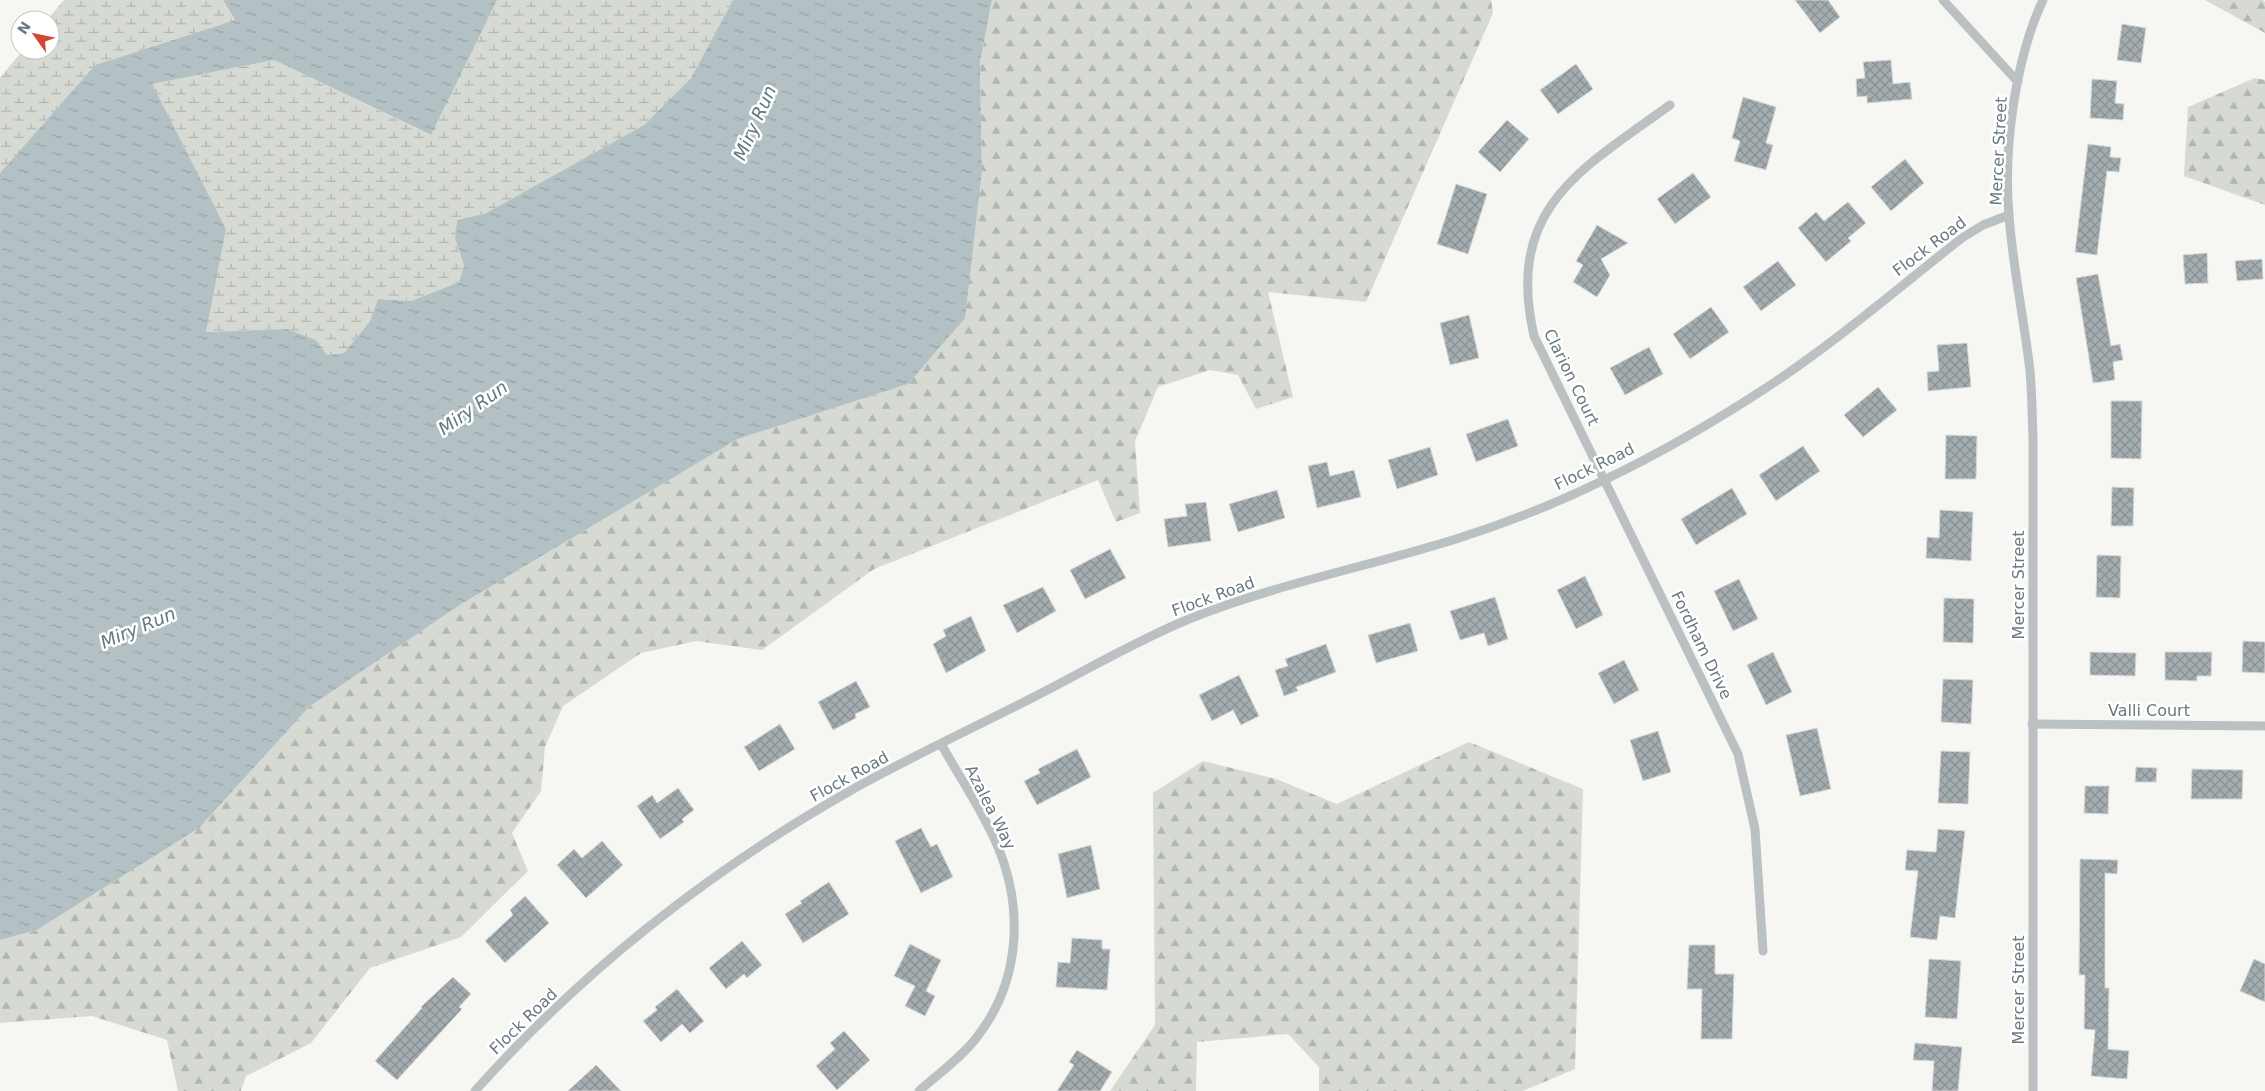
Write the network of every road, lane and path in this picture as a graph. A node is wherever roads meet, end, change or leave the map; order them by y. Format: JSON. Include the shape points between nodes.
{"nodes":[{"id":1,"x":1942,"y":0,"type":"edge"},
{"id":2,"x":2043,"y":0,"type":"edge"},
{"id":3,"x":2018,"y":82,"type":"junction"},
{"id":4,"x":1670,"y":105,"type":"dead end"},
{"id":5,"x":2009,"y":215,"type":"junction"},
{"id":6,"x":1606,"y":480,"type":"junction"},
{"id":7,"x":2032,"y":724,"type":"junction"},
{"id":8,"x":2265,"y":726,"type":"edge"},
{"id":9,"x":941,"y":744,"type":"junction"},
{"id":10,"x":1763,"y":951,"type":"dead end"},
{"id":11,"x":475,"y":1091,"type":"edge"},
{"id":12,"x":919,"y":1091,"type":"edge"},
{"id":13,"x":2033,"y":1091,"type":"edge"}],
"edges":[{"from":1,"to":3,"type":"street"},
{"from":2,"to":3,"type":"street","name":"Mercer Street"},
{"from":3,"to":5,"type":"street","name":"Mercer Street","via":[[2008,168]]},
{"from":4,"to":6,"type":"street","name":"Clarion Court","via":[[1566,184],[1542,221],[1530,254],[1528,309],[1534,336]]},
{"from":5,"to":6,"type":"street","name":"Flock Road","via":[[1962,238],[1769,386]]},
{"from":5,"to":7,"type":"street","name":"Mercer Street","via":[[2030,372],[2033,436]]},
{"from":6,"to":9,"type":"street","name":"Flock Road","via":[[1459,538],[1299,582],[1188,620]]},
{"from":6,"to":10,"type":"street","name":"Fordham Drive","via":[[1738,754],[1756,829]]},
{"from":7,"to":8,"type":"street","name":"Valli Court"},
{"from":7,"to":13,"type":"street","name":"Mercer Street"},
{"from":9,"to":11,"type":"street","name":"Flock Road","via":[[856,788],[784,831],[736,861],[666,913],[542,1021]]},
{"from":9,"to":12,"type":"street","name":"Azalea Way","via":[[998,847],[1009,879],[1015,933],[1011,967],[992,1016],[976,1039]]}]}
